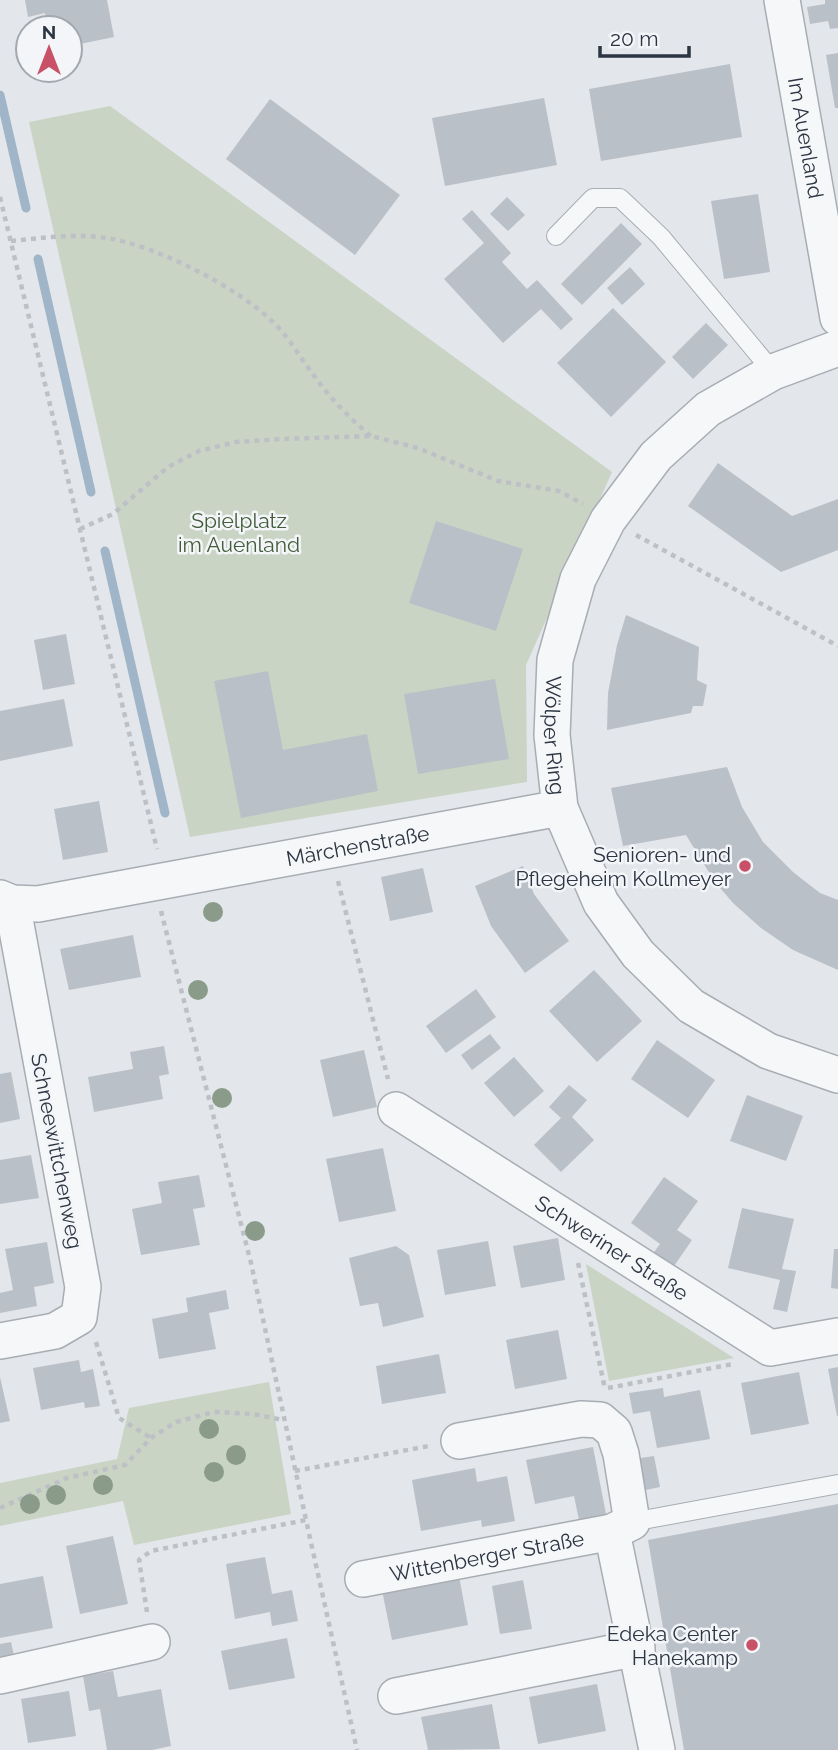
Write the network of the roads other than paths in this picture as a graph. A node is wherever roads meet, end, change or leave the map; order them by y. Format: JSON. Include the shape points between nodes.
{"nodes":[{"id":1,"x":782,"y":0,"type":"edge"},
{"id":2,"x":555,"y":236,"type":"dead end"},
{"id":3,"x":838,"y":318,"type":"edge"},
{"id":4,"x":838,"y":348,"type":"edge"},
{"id":5,"x":773,"y":372,"type":"junction"},
{"id":6,"x":560,"y":808,"type":"junction"},
{"id":7,"x":6,"y":900,"type":"edge"},
{"id":8,"x":838,"y":1075,"type":"edge"},
{"id":9,"x":396,"y":1110,"type":"road end"},
{"id":10,"x":838,"y":1336,"type":"edge"},
{"id":11,"x":0,"y":1341,"type":"edge"},
{"id":12,"x":459,"y":1441,"type":"road end"},
{"id":13,"x":838,"y":1484,"type":"edge"},
{"id":14,"x":622,"y":1527,"type":"junction"},
{"id":15,"x":363,"y":1579,"type":"dead end"},
{"id":16,"x":152,"y":1642,"type":"road end"},
{"id":17,"x":637,"y":1648,"type":"junction"},
{"id":18,"x":0,"y":1676,"type":"edge"},
{"id":19,"x":396,"y":1696,"type":"dead end"},
{"id":20,"x":657,"y":1750,"type":"edge"}],
"edges":[{"from":1,"to":3,"type":"street","name":"Im Auenland"},
{"from":2,"to":5,"type":"lane","via":[[593,198],[620,198],[661,237]]},
{"from":4,"to":5,"type":"street","name":"Wölper Ring"},
{"from":5,"to":6,"type":"street","name":"Wölper Ring","via":[[708,409],[656,456],[608,520],[578,579],[555,660],[552,735]]},
{"from":6,"to":7,"type":"street","name":"Märchenstraße","via":[[38,904]]},
{"from":6,"to":8,"type":"street","name":"Wölper Ring","via":[[601,903],[638,954],[691,1006],[768,1051]]},
{"from":7,"to":11,"type":"street","name":"Schneewittchenweg","via":[[83,1287],[79,1317],[55,1331]]},
{"from":9,"to":10,"type":"street","name":"Schweriner Straße","via":[[770,1348]]},
{"from":12,"to":14,"type":"street","name":"Wittenberger Straße","via":[[581,1419],[603,1404],[621,1454]]},
{"from":13,"to":14,"type":"lane"},
{"from":14,"to":15,"type":"street","name":"Wittenberger Straße"},
{"from":14,"to":17,"type":"street","name":"Wittenberger Straße"},
{"from":16,"to":18,"type":"street"},
{"from":17,"to":19,"type":"street"},
{"from":17,"to":20,"type":"street","name":"Wittenberger Straße"}]}
